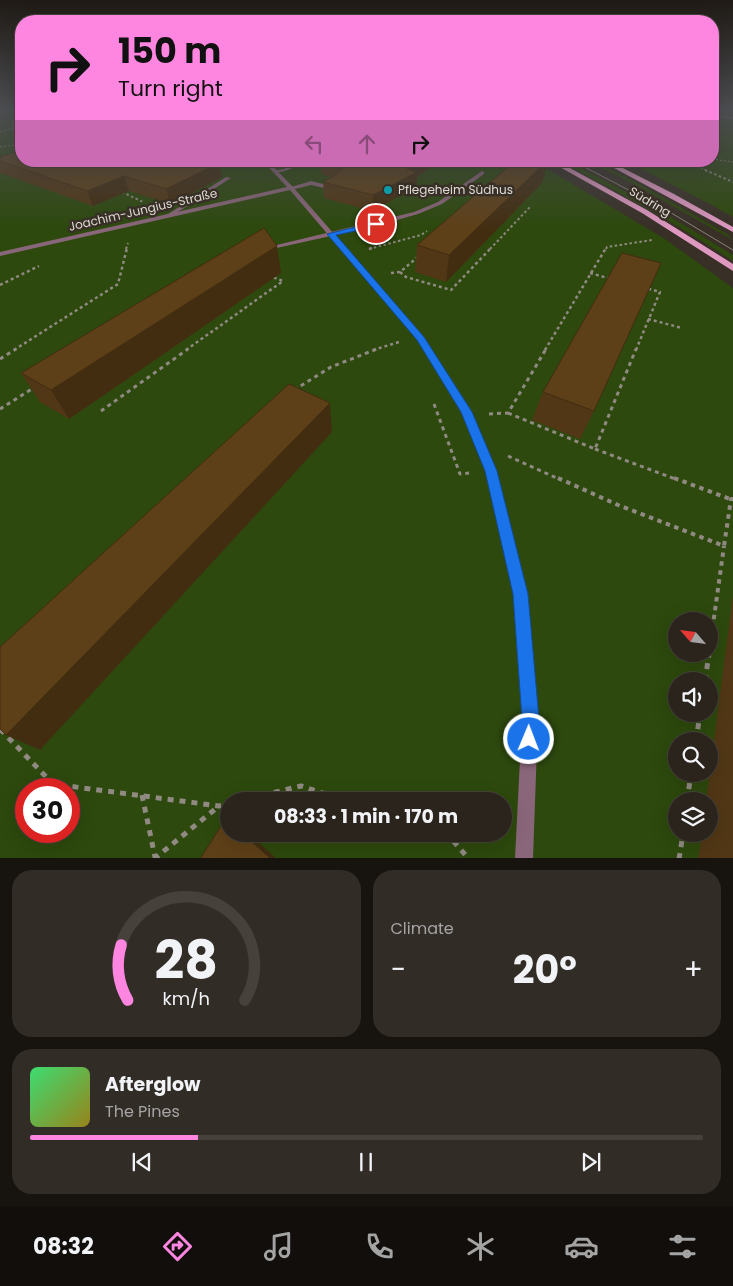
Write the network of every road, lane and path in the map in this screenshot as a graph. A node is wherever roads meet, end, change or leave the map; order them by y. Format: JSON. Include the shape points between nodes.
{"nodes":[{"id":1,"x":719,"y":160,"type":"edge"},
{"id":2,"x":733,"y":162,"type":"edge"},
{"id":3,"x":271,"y":167,"type":"edge"},
{"id":4,"x":291,"y":167,"type":"edge"},
{"id":5,"x":563,"y":167,"type":"edge"},
{"id":6,"x":616,"y":167,"type":"edge"},
{"id":7,"x":699,"y":167,"type":"edge"},
{"id":8,"x":275,"y":171,"type":"junction"},
{"id":9,"x":482,"y":173,"type":"dead end"},
{"id":10,"x":228,"y":178,"type":"dead end"},
{"id":11,"x":733,"y":182,"type":"edge"},
{"id":12,"x":291,"y":188,"type":"junction"},
{"id":13,"x":333,"y":188,"type":"edge"},
{"id":14,"x":118,"y":189,"type":"edge"},
{"id":15,"x":530,"y":207,"type":"edge"},
{"id":16,"x":168,"y":216,"type":"junction"},
{"id":17,"x":733,"y":230,"type":"edge"},
{"id":18,"x":331,"y":234,"type":"junction"},
{"id":19,"x":420,"y":235,"type":"dead end"},
{"id":20,"x":130,"y":237,"type":"dead end"},
{"id":21,"x":427,"y":239,"type":"edge"},
{"id":22,"x":654,"y":240,"type":"dead end"},
{"id":23,"x":254,"y":251,"type":"edge"},
{"id":24,"x":0,"y":254,"type":"edge"},
{"id":25,"x":420,"y":254,"type":"dead end"},
{"id":26,"x":733,"y":268,"type":"edge"},
{"id":27,"x":400,"y":272,"type":"junction"},
{"id":28,"x":392,"y":273,"type":"dead end"},
{"id":29,"x":590,"y":273,"type":"junction"},
{"id":30,"x":266,"y":275,"type":"edge"},
{"id":31,"x":616,"y":280,"type":"edge"},
{"id":32,"x":642,"y":287,"type":"edge"},
{"id":33,"x":648,"y":319,"type":"junction"},
{"id":34,"x":682,"y":328,"type":"dead end"},
{"id":35,"x":393,"y":335,"type":"dead end"},
{"id":36,"x":421,"y":339,"type":"junction"},
{"id":37,"x":399,"y":342,"type":"junction"},
{"id":38,"x":404,"y":346,"type":"dead end"},
{"id":39,"x":0,"y":359,"type":"edge"},
{"id":40,"x":40,"y":384,"type":"edge"},
{"id":41,"x":288,"y":395,"type":"edge"},
{"id":42,"x":431,"y":396,"type":"dead end"},
{"id":43,"x":0,"y":409,"type":"edge"},
{"id":44,"x":101,"y":411,"type":"dead end"},
{"id":45,"x":466,"y":412,"type":"junction"},
{"id":46,"x":508,"y":414,"type":"junction"},
{"id":47,"x":595,"y":449,"type":"junction"},
{"id":48,"x":484,"y":454,"type":"junction"},
{"id":49,"x":491,"y":471,"type":"junction"},
{"id":50,"x":732,"y":499,"type":"edge"},
{"id":51,"x":724,"y":546,"type":"junction"},
{"id":52,"x":715,"y":612,"type":"edge"},
{"id":53,"x":0,"y":728,"type":"edge"},
{"id":54,"x":276,"y":792,"type":"edge"},
{"id":55,"x":319,"y":792,"type":"edge"},
{"id":56,"x":142,"y":795,"type":"junction"},
{"id":57,"x":219,"y":806,"type":"joint"},
{"id":58,"x":454,"y":842,"type":"edge"},
{"id":59,"x":681,"y":842,"type":"edge"},
{"id":60,"x":155,"y":858,"type":"edge"},
{"id":61,"x":469,"y":858,"type":"edge"},
{"id":62,"x":524,"y":858,"type":"edge"},
{"id":63,"x":679,"y":858,"type":"edge"}],
"edges":[{"from":1,"to":2,"type":"path"},
{"from":3,"to":8,"type":"street"},
{"from":4,"to":8,"type":"street"},
{"from":5,"to":26,"type":"main road","name":"Südring","via":[[619,196]]},
{"from":6,"to":17,"type":"main road","name":"Südring"},
{"from":7,"to":11,"type":"path"},
{"from":8,"to":12,"type":"street"},
{"from":9,"to":18,"type":"street","via":[[440,202],[416,213]]},
{"from":10,"to":16,"type":"street"},
{"from":12,"to":13,"type":"street","name":"Joachim-Jungius-Straße","via":[[311,183]]},
{"from":12,"to":16,"type":"street","name":"Joachim-Jungius-Straße"},
{"from":12,"to":18,"type":"street"},
{"from":14,"to":16,"type":"path"},
{"from":15,"to":27,"type":"path","via":[[451,290],[406,277]]},
{"from":16,"to":24,"type":"street","name":"Joachim-Jungius-Straße"},
{"from":18,"to":23,"type":"street"},
{"from":18,"to":36,"type":"street"},
{"from":19,"to":21,"type":"path"},
{"from":20,"to":39,"type":"path","via":[[118,284]]},
{"from":22,"to":29,"type":"path","via":[[607,247]]},
{"from":25,"to":27,"type":"path"},
{"from":27,"to":28,"type":"path"},
{"from":29,"to":31,"type":"path"},
{"from":29,"to":46,"type":"path"},
{"from":30,"to":44,"type":"path","via":[[283,280]]},
{"from":32,"to":33,"type":"path","via":[[660,292]]},
{"from":33,"to":34,"type":"path"},
{"from":33,"to":47,"type":"path"},
{"from":35,"to":37,"type":"path"},
{"from":36,"to":37,"type":"path"},
{"from":36,"to":45,"type":"street"},
{"from":37,"to":38,"type":"path"},
{"from":37,"to":41,"type":"path","via":[[336,365]]},
{"from":40,"to":43,"type":"path"},
{"from":42,"to":49,"type":"path","via":[[460,474]]},
{"from":45,"to":46,"type":"path"},
{"from":45,"to":48,"type":"street"},
{"from":46,"to":47,"type":"path"},
{"from":47,"to":50,"type":"path"},
{"from":48,"to":49,"type":"street"},
{"from":48,"to":51,"type":"path","via":[[505,454],[618,505]]},
{"from":49,"to":62,"type":"street","via":[[521,603],[530,719]]},
{"from":50,"to":51,"type":"path"},
{"from":51,"to":52,"type":"path"},
{"from":53,"to":56,"type":"path","via":[[53,784]]},
{"from":54,"to":55,"type":"path","via":[[301,786]]},
{"from":56,"to":57,"type":"path"},
{"from":56,"to":60,"type":"path"},
{"from":57,"to":60,"type":"path"},
{"from":58,"to":61,"type":"path"},
{"from":59,"to":63,"type":"path"}]}
